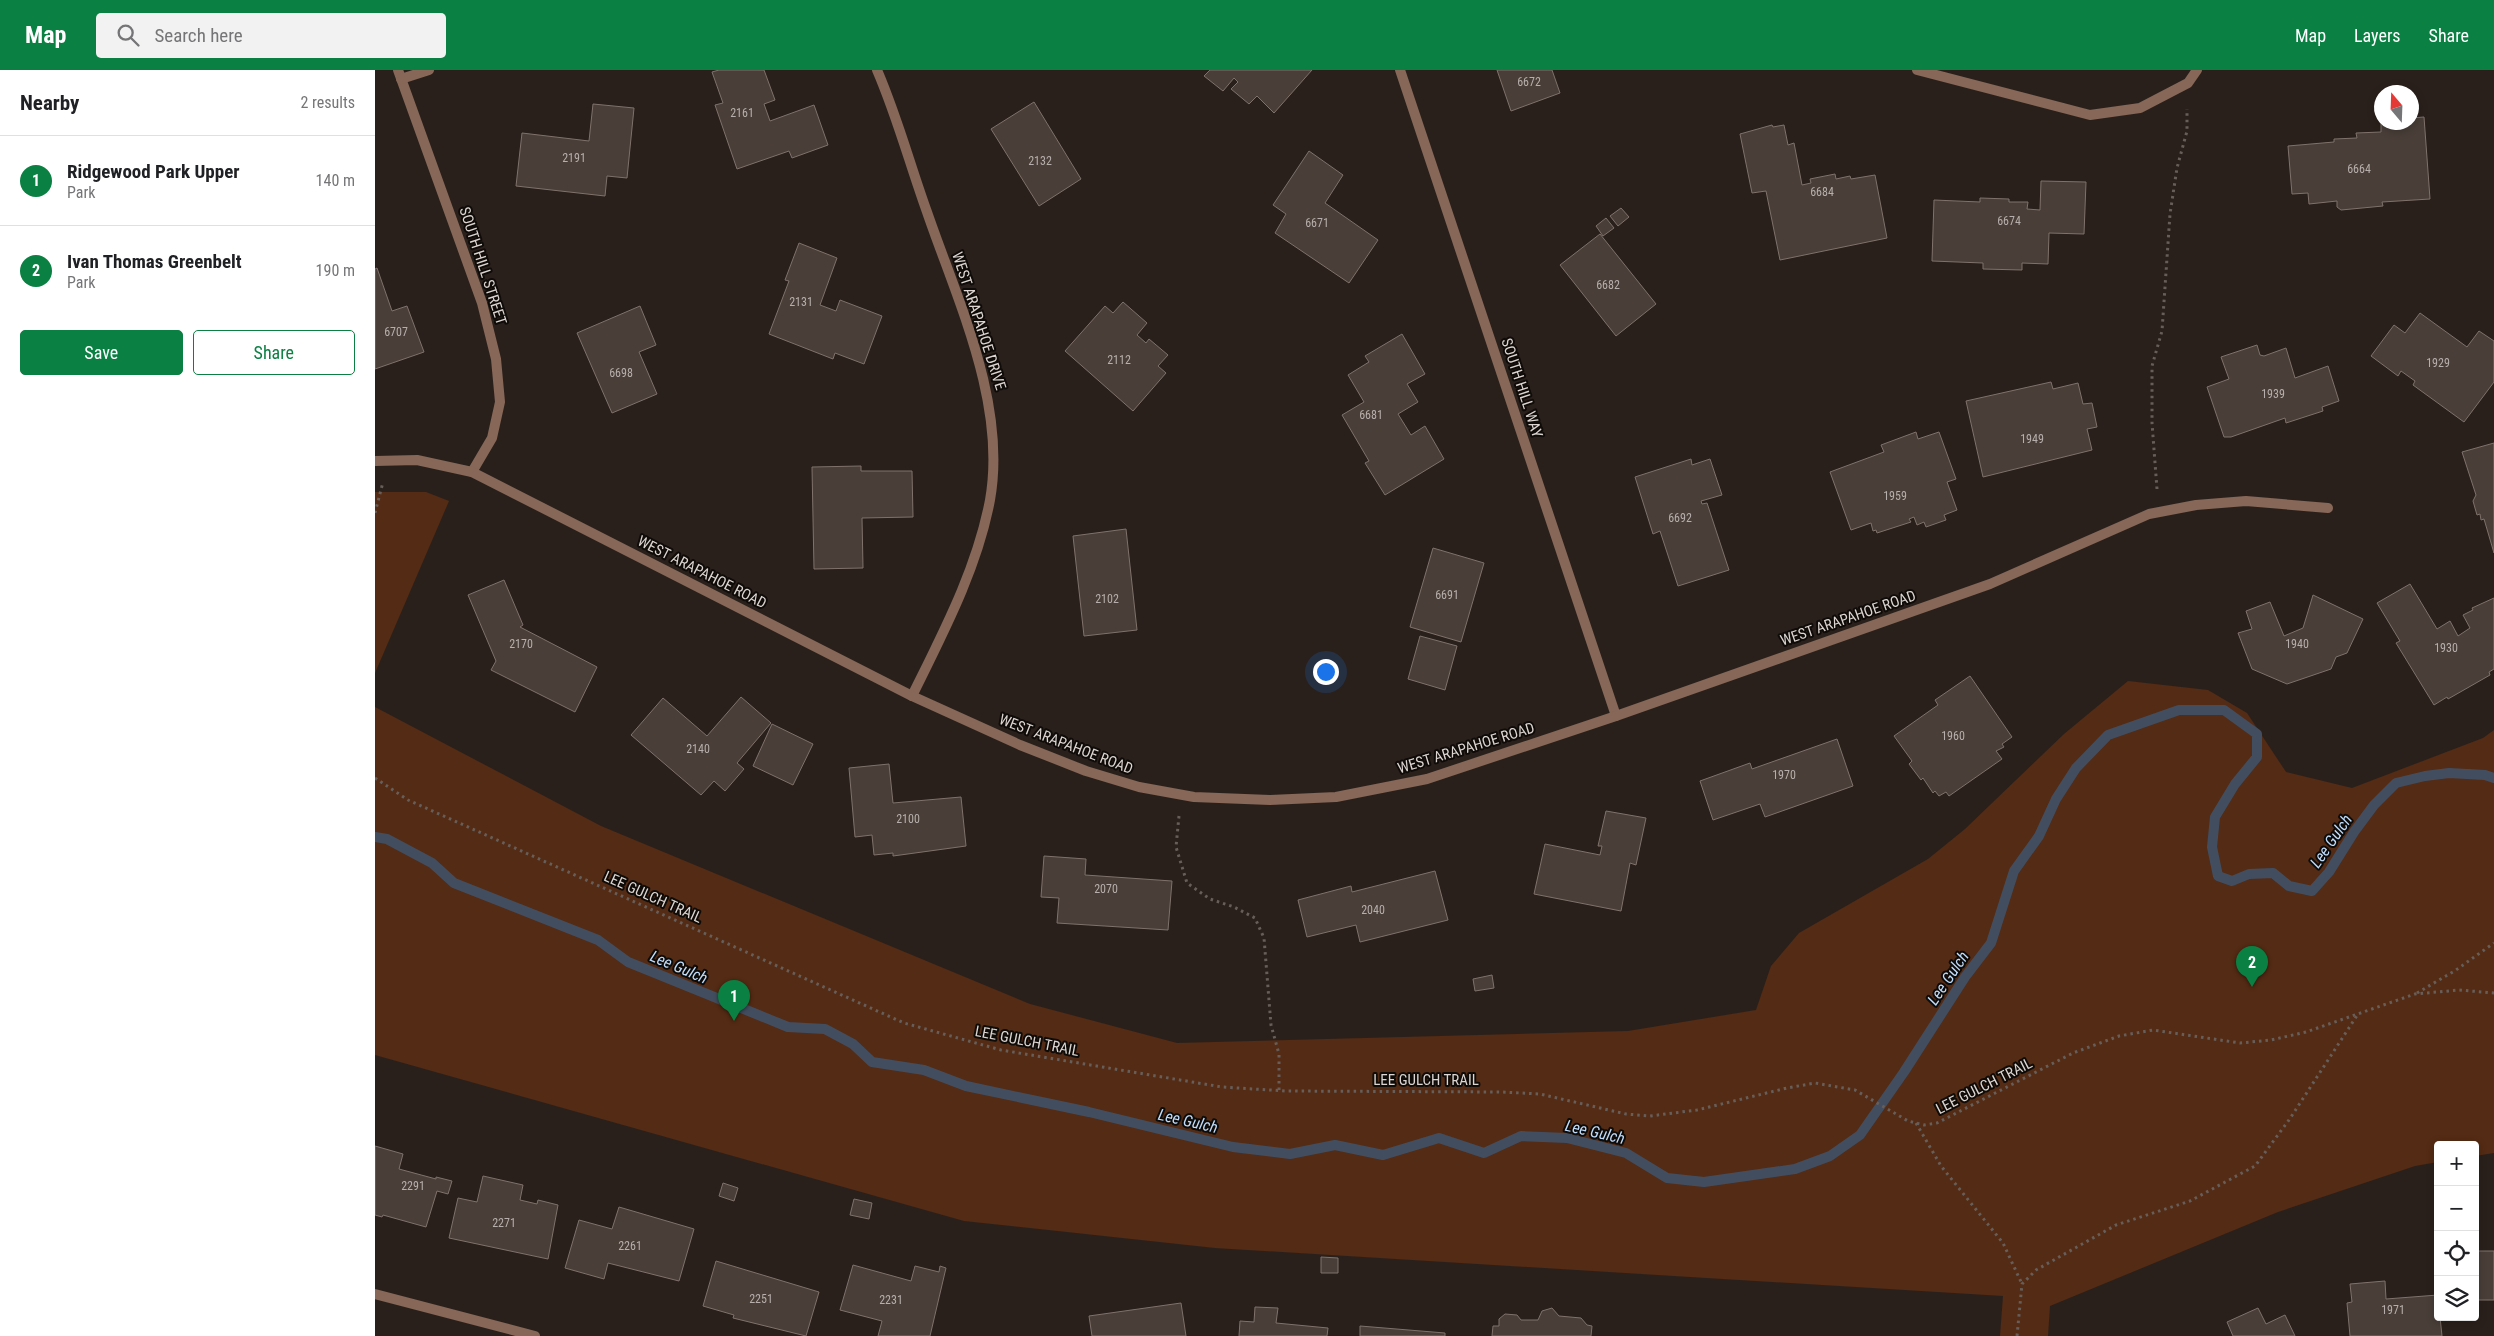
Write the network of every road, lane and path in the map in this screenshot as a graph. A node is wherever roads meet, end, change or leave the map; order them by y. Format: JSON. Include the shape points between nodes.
{"nodes":[{"id":1,"x":429,"y":70,"type":"edge"},
{"id":2,"x":877,"y":70,"type":"edge"},
{"id":3,"x":1400,"y":70,"type":"edge"},
{"id":4,"x":1917,"y":70,"type":"edge"},
{"id":5,"x":2197,"y":70,"type":"edge"},
{"id":6,"x":400,"y":75,"type":"edge"},
{"id":7,"x":2188,"y":83,"type":"junction"},
{"id":8,"x":380,"y":460,"type":"edge"},
{"id":9,"x":471,"y":472,"type":"junction"},
{"id":10,"x":2328,"y":508,"type":"dead end"},
{"id":11,"x":2161,"y":512,"type":"junction"},
{"id":12,"x":375,"y":513,"type":"edge"},
{"id":13,"x":912,"y":696,"type":"junction"},
{"id":14,"x":1615,"y":716,"type":"junction"},
{"id":15,"x":375,"y":778,"type":"edge"},
{"id":16,"x":1183,"y":796,"type":"junction"},
{"id":17,"x":2494,"y":943,"type":"edge"},
{"id":18,"x":2494,"y":993,"type":"edge"},
{"id":19,"x":2415,"y":994,"type":"junction"},
{"id":20,"x":2359,"y":1014,"type":"junction"},
{"id":21,"x":1279,"y":1091,"type":"junction"},
{"id":22,"x":1916,"y":1123,"type":"junction"},
{"id":23,"x":2022,"y":1284,"type":"junction"},
{"id":24,"x":375,"y":1294,"type":"edge"},
{"id":25,"x":535,"y":1336,"type":"edge"},
{"id":26,"x":2017,"y":1336,"type":"edge"}],
"edges":[{"from":1,"to":6,"type":"street"},
{"from":2,"to":13,"type":"street","name":"WEST ARAPAHOE DRIVE","via":[[976,355],[990,404],[995,457],[990,500],[975,552],[955,608]]},
{"from":3,"to":14,"type":"street","name":"SOUTH HILL WAY"},
{"from":4,"to":7,"type":"street","via":[[2090,115],[2140,108]]},
{"from":5,"to":7,"type":"street"},
{"from":6,"to":9,"type":"street","name":"SOUTH HILL STREET","via":[[482,303],[496,359],[500,402],[492,438]]},
{"from":7,"to":11,"type":"path","via":[[2187,131],[2170,214],[2162,331],[2152,366],[2154,467]]},
{"from":8,"to":9,"type":"street","name":"WEST ARAPAHOE ROAD","via":[[417,460]]},
{"from":8,"to":12,"type":"path","via":[[382,488]]},
{"from":9,"to":13,"type":"street","name":"WEST ARAPAHOE ROAD"},
{"from":10,"to":11,"type":"street","name":"WEST ARAPAHOE ROAD","via":[[2246,501]]},
{"from":11,"to":14,"type":"street","name":"WEST ARAPAHOE ROAD","via":[[1990,584]]},
{"from":13,"to":16,"type":"street","name":"WEST ARAPAHOE ROAD","via":[[1086,771]]},
{"from":14,"to":16,"type":"street","name":"WEST ARAPAHOE ROAD","via":[[1427,779],[1336,797],[1270,800]]},
{"from":15,"to":21,"type":"path","name":"LEE GULCH TRAIL","via":[[408,800],[904,1023],[1001,1050],[1222,1087]]},
{"from":16,"to":21,"type":"path","via":[[1176,848],[1187,883],[1210,899],[1255,918],[1264,938],[1271,1025],[1279,1054]]},
{"from":17,"to":19,"type":"path"},
{"from":18,"to":19,"type":"path","name":"LEE GULCH TRAIL","via":[[2459,990]]},
{"from":19,"to":20,"type":"path","name":"LEE GULCH TRAIL"},
{"from":20,"to":22,"type":"path","name":"LEE GULCH TRAIL","via":[[2271,1040],[2240,1042],[2153,1030],[2119,1036],[2073,1053],[1937,1123]]},
{"from":20,"to":23,"type":"path","via":[[2255,1166],[2190,1201],[2116,1225],[2036,1270]]},
{"from":21,"to":22,"type":"path","name":"LEE GULCH TRAIL","via":[[1540,1094],[1626,1114],[1650,1116],[1697,1110],[1815,1084],[1855,1090]]},
{"from":22,"to":23,"type":"path","via":[[1941,1166],[2003,1242]]},
{"from":23,"to":26,"type":"path"},
{"from":24,"to":25,"type":"street"}]}
